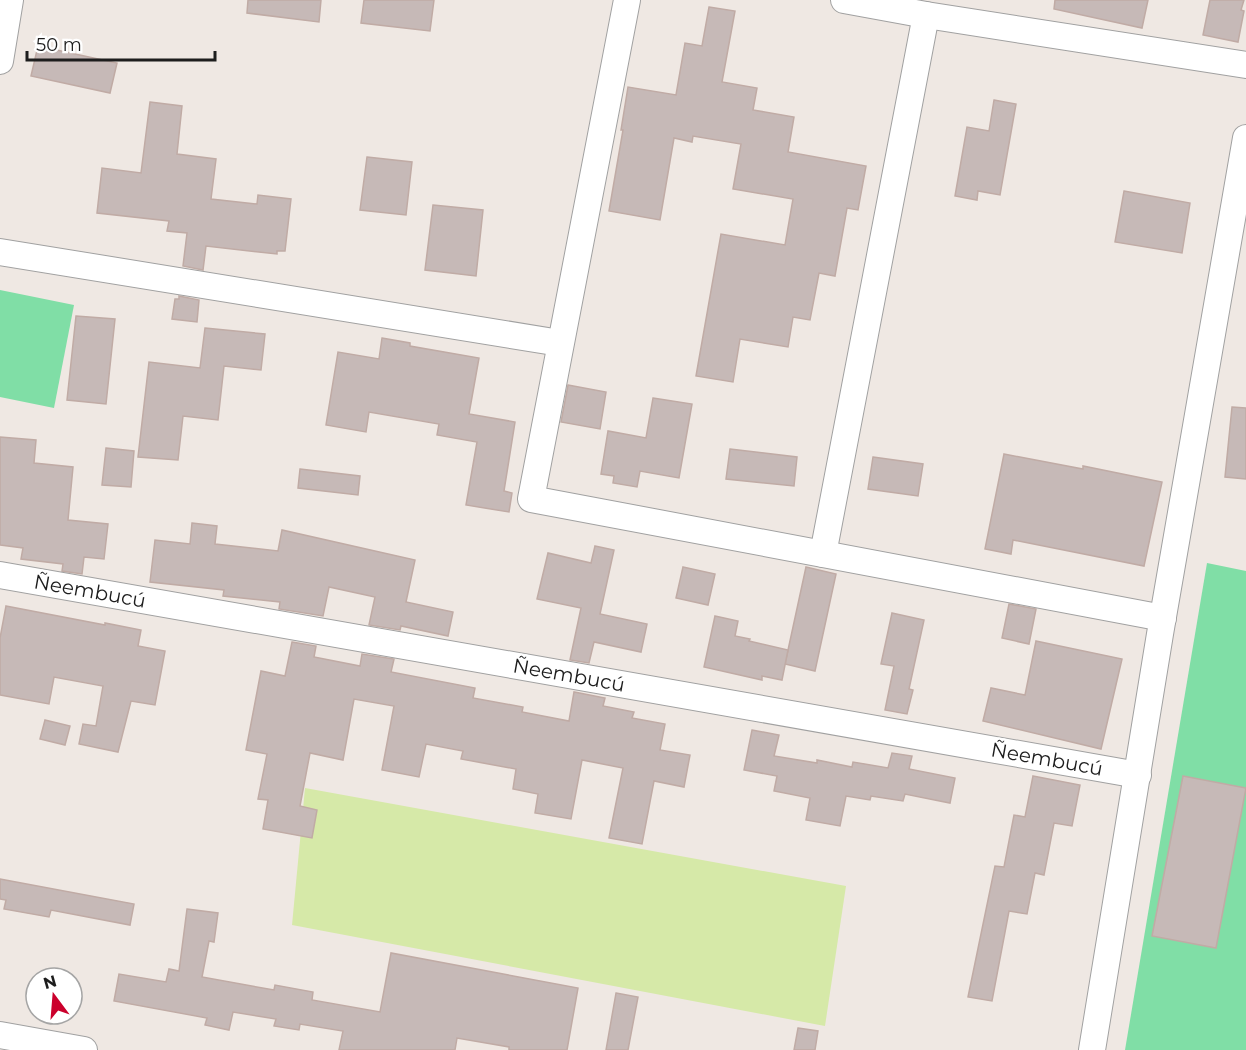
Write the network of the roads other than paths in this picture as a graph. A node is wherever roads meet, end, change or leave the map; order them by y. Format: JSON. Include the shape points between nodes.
{"nodes":[{"id":1,"x":10,"y":0,"type":"edge"},
{"id":2,"x":627,"y":0,"type":"edge"},
{"id":3,"x":844,"y":0,"type":"edge"},
{"id":4,"x":926,"y":15,"type":"junction"},
{"id":5,"x":0,"y":61,"type":"edge"},
{"id":6,"x":1246,"y":65,"type":"edge"},
{"id":7,"x":1246,"y":138,"type":"edge"},
{"id":8,"x":0,"y":252,"type":"edge"},
{"id":9,"x":560,"y":343,"type":"junction"},
{"id":10,"x":823,"y":554,"type":"junction"},
{"id":11,"x":0,"y":575,"type":"edge"},
{"id":12,"x":1163,"y":618,"type":"junction"},
{"id":13,"x":1138,"y":775,"type":"junction"},
{"id":14,"x":0,"y":1035,"type":"edge"},
{"id":15,"x":84,"y":1050,"type":"edge"},
{"id":16,"x":1092,"y":1050,"type":"edge"}],
"edges":[{"from":1,"to":5,"type":"street"},
{"from":2,"to":9,"type":"street"},
{"from":3,"to":4,"type":"street"},
{"from":4,"to":6,"type":"street"},
{"from":4,"to":10,"type":"street"},
{"from":7,"to":12,"type":"street"},
{"from":8,"to":9,"type":"street"},
{"from":9,"to":10,"type":"street","via":[[531,499]]},
{"from":10,"to":12,"type":"street"},
{"from":11,"to":13,"type":"street","name":"Ñeembucú"},
{"from":12,"to":13,"type":"street"},
{"from":13,"to":16,"type":"street"},
{"from":14,"to":15,"type":"street"}]}
